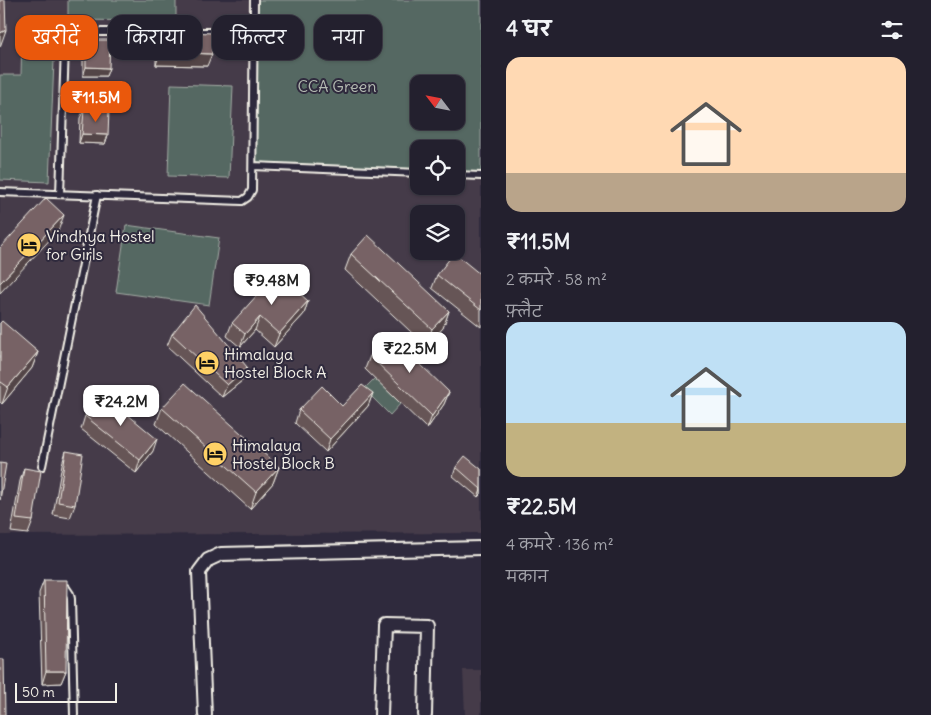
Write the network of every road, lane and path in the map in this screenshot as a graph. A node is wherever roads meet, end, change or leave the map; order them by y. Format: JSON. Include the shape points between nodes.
{"nodes":[{"id":1,"x":254,"y":0,"type":"edge"},
{"id":2,"x":254,"y":15,"type":"edge"},
{"id":3,"x":212,"y":32,"type":"edge"},
{"id":4,"x":254,"y":60,"type":"edge"},
{"id":5,"x":253,"y":166,"type":"junction"},
{"id":6,"x":410,"y":173,"type":"edge"},
{"id":7,"x":465,"y":175,"type":"edge"},
{"id":8,"x":481,"y":176,"type":"edge"},
{"id":9,"x":0,"y":192,"type":"edge"},
{"id":10,"x":60,"y":194,"type":"junction"},
{"id":11,"x":97,"y":195,"type":"junction"},
{"id":12,"x":42,"y":466,"type":"dead end"},
{"id":13,"x":481,"y":548,"type":"edge"},
{"id":14,"x":50,"y":587,"type":"edge"},
{"id":15,"x":74,"y":715,"type":"edge"},
{"id":16,"x":205,"y":715,"type":"edge"},
{"id":17,"x":381,"y":715,"type":"edge"},
{"id":18,"x":425,"y":715,"type":"edge"}],
"edges":[{"from":1,"to":2,"type":"lane"},
{"from":3,"to":10,"type":"lane","via":[[79,32],[69,37],[65,46]]},
{"from":4,"to":5,"type":"lane"},
{"from":5,"to":6,"type":"lane"},
{"from":5,"to":11,"type":"lane","via":[[252,190],[242,201]]},
{"from":7,"to":8,"type":"lane"},
{"from":9,"to":10,"type":"lane"},
{"from":10,"to":11,"type":"lane"},
{"from":11,"to":12,"type":"lane"},
{"from":13,"to":16,"type":"street","via":[[221,554],[208,560],[199,572]]},
{"from":14,"to":15,"type":"lane","via":[[66,588],[70,594]]},
{"from":17,"to":18,"type":"street","via":[[384,625],[426,626]]}]}
